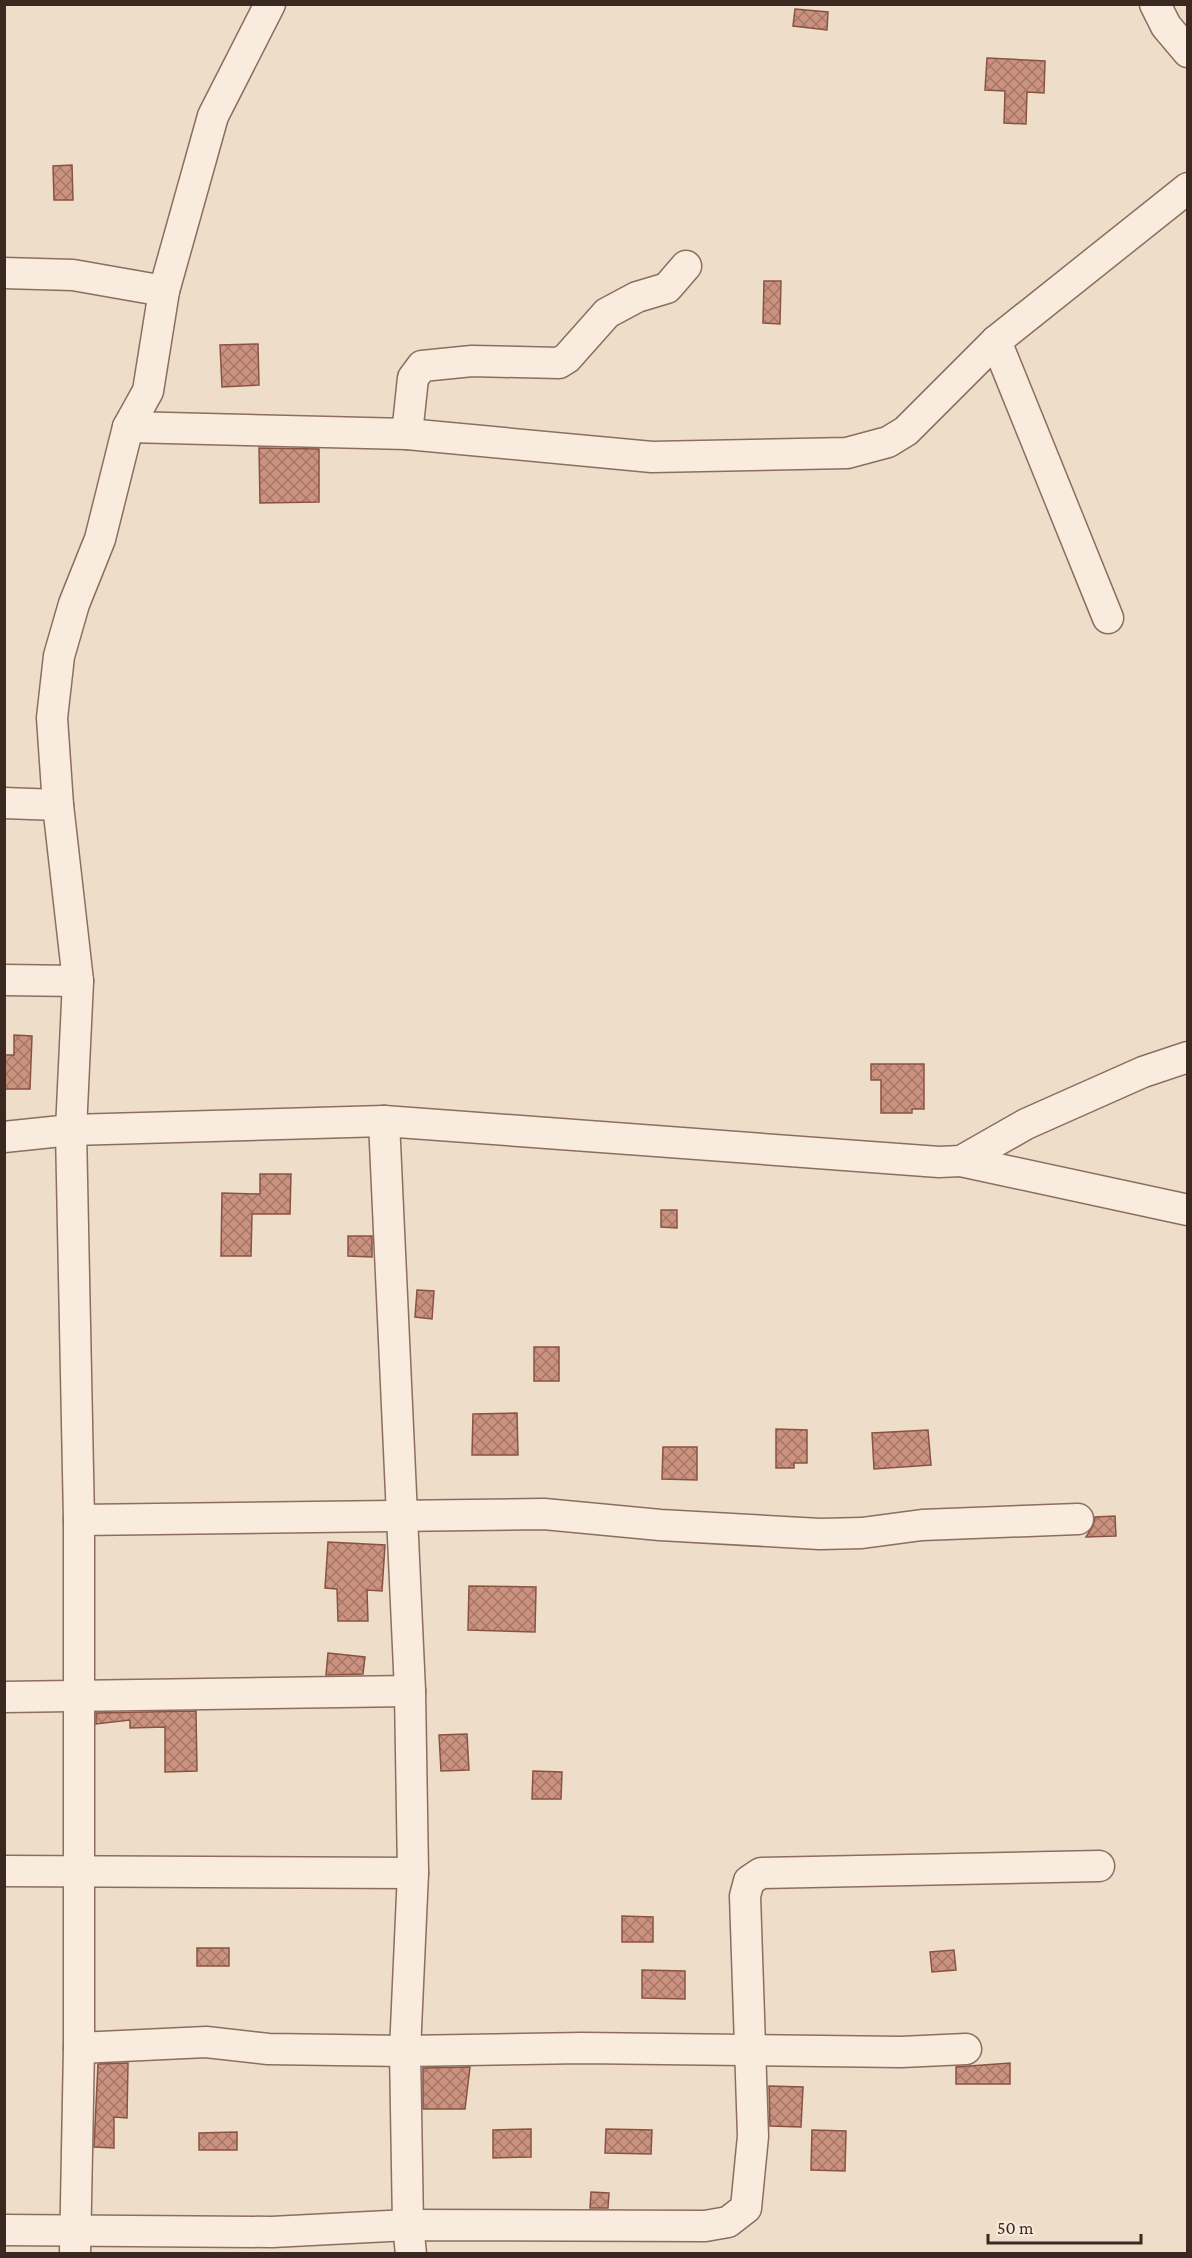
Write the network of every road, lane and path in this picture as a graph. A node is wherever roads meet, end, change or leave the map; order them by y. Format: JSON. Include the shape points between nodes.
{"nodes":[{"id":1,"x":270,"y":4,"type":"edge"},
{"id":2,"x":1155,"y":4,"type":"edge"},
{"id":3,"x":1188,"y":52,"type":"edge"},
{"id":4,"x":1188,"y":188,"type":"edge"},
{"id":5,"x":686,"y":266,"type":"dead end"},
{"id":6,"x":4,"y":273,"type":"edge"},
{"id":7,"x":164,"y":291,"type":"junction"},
{"id":8,"x":996,"y":341,"type":"junction"},
{"id":9,"x":129,"y":427,"type":"junction"},
{"id":10,"x":407,"y":434,"type":"junction"},
{"id":11,"x":1108,"y":618,"type":"dead end"},
{"id":12,"x":4,"y":803,"type":"edge"},
{"id":13,"x":58,"y":805,"type":"junction"},
{"id":14,"x":4,"y":980,"type":"edge"},
{"id":15,"x":78,"y":981,"type":"junction"},
{"id":16,"x":1188,"y":1057,"type":"edge"},
{"id":17,"x":384,"y":1121,"type":"junction"},
{"id":18,"x":71,"y":1130,"type":"junction"},
{"id":19,"x":4,"y":1137,"type":"edge"},
{"id":20,"x":961,"y":1161,"type":"junction"},
{"id":21,"x":1188,"y":1210,"type":"edge"},
{"id":22,"x":403,"y":1516,"type":"junction"},
{"id":23,"x":1078,"y":1518,"type":"dead end"},
{"id":24,"x":79,"y":1520,"type":"junction"},
{"id":25,"x":410,"y":1691,"type":"junction"},
{"id":26,"x":4,"y":1697,"type":"edge"},
{"id":27,"x":79,"y":1698,"type":"junction"},
{"id":28,"x":1099,"y":1866,"type":"dead end"},
{"id":29,"x":78,"y":1870,"type":"junction"},
{"id":30,"x":4,"y":1871,"type":"edge"},
{"id":31,"x":413,"y":1873,"type":"junction"},
{"id":32,"x":79,"y":2048,"type":"junction"},
{"id":33,"x":749,"y":2049,"type":"junction"},
{"id":34,"x":966,"y":2049,"type":"dead end"},
{"id":35,"x":405,"y":2051,"type":"junction"},
{"id":36,"x":4,"y":2230,"type":"edge"},
{"id":37,"x":409,"y":2239,"type":"edge"},
{"id":38,"x":76,"y":2242,"type":"edge"}],
"edges":[{"from":1,"to":7,"type":"street","via":[[213,116]]},
{"from":2,"to":3,"type":"street","via":[[1166,26]]},
{"from":4,"to":8,"type":"street"},
{"from":5,"to":10,"type":"street","via":[[668,288],[636,297],[608,313],[559,363],[472,361],[422,366],[413,378]]},
{"from":6,"to":7,"type":"street","via":[[73,275]]},
{"from":7,"to":9,"type":"street","via":[[148,391]]},
{"from":8,"to":10,"type":"street","via":[[906,431],[888,442],[847,453],[652,457]]},
{"from":8,"to":11,"type":"street"},
{"from":9,"to":10,"type":"street"},
{"from":9,"to":13,"type":"street","via":[[100,538],[59,656],[52,718]]},
{"from":12,"to":13,"type":"street"},
{"from":13,"to":15,"type":"street"},
{"from":14,"to":15,"type":"street"},
{"from":15,"to":18,"type":"street"},
{"from":16,"to":20,"type":"street","via":[[1143,1072],[1026,1124]]},
{"from":17,"to":18,"type":"street"},
{"from":17,"to":20,"type":"street"},
{"from":17,"to":22,"type":"street"},
{"from":18,"to":19,"type":"street"},
{"from":18,"to":24,"type":"street"},
{"from":20,"to":21,"type":"street"},
{"from":22,"to":23,"type":"street","via":[[544,1514],[820,1534]]},
{"from":22,"to":24,"type":"street"},
{"from":22,"to":25,"type":"street"},
{"from":24,"to":27,"type":"street"},
{"from":25,"to":27,"type":"street"},
{"from":25,"to":31,"type":"street"},
{"from":26,"to":27,"type":"street"},
{"from":27,"to":29,"type":"street"},
{"from":28,"to":33,"type":"street","via":[[761,1873],[749,1881],[745,1896]]},
{"from":29,"to":30,"type":"street"},
{"from":29,"to":31,"type":"street"},
{"from":29,"to":32,"type":"street"},
{"from":31,"to":35,"type":"street"},
{"from":32,"to":35,"type":"street","via":[[206,2042],[268,2049]]},
{"from":32,"to":38,"type":"street"},
{"from":33,"to":34,"type":"street"},
{"from":33,"to":35,"type":"street"},
{"from":33,"to":37,"type":"street","via":[[753,2136],[748,2195],[746,2208],[728,2222]]},
{"from":35,"to":37,"type":"street"},
{"from":36,"to":38,"type":"street"},
{"from":37,"to":38,"type":"street","via":[[272,2232]]}]}
